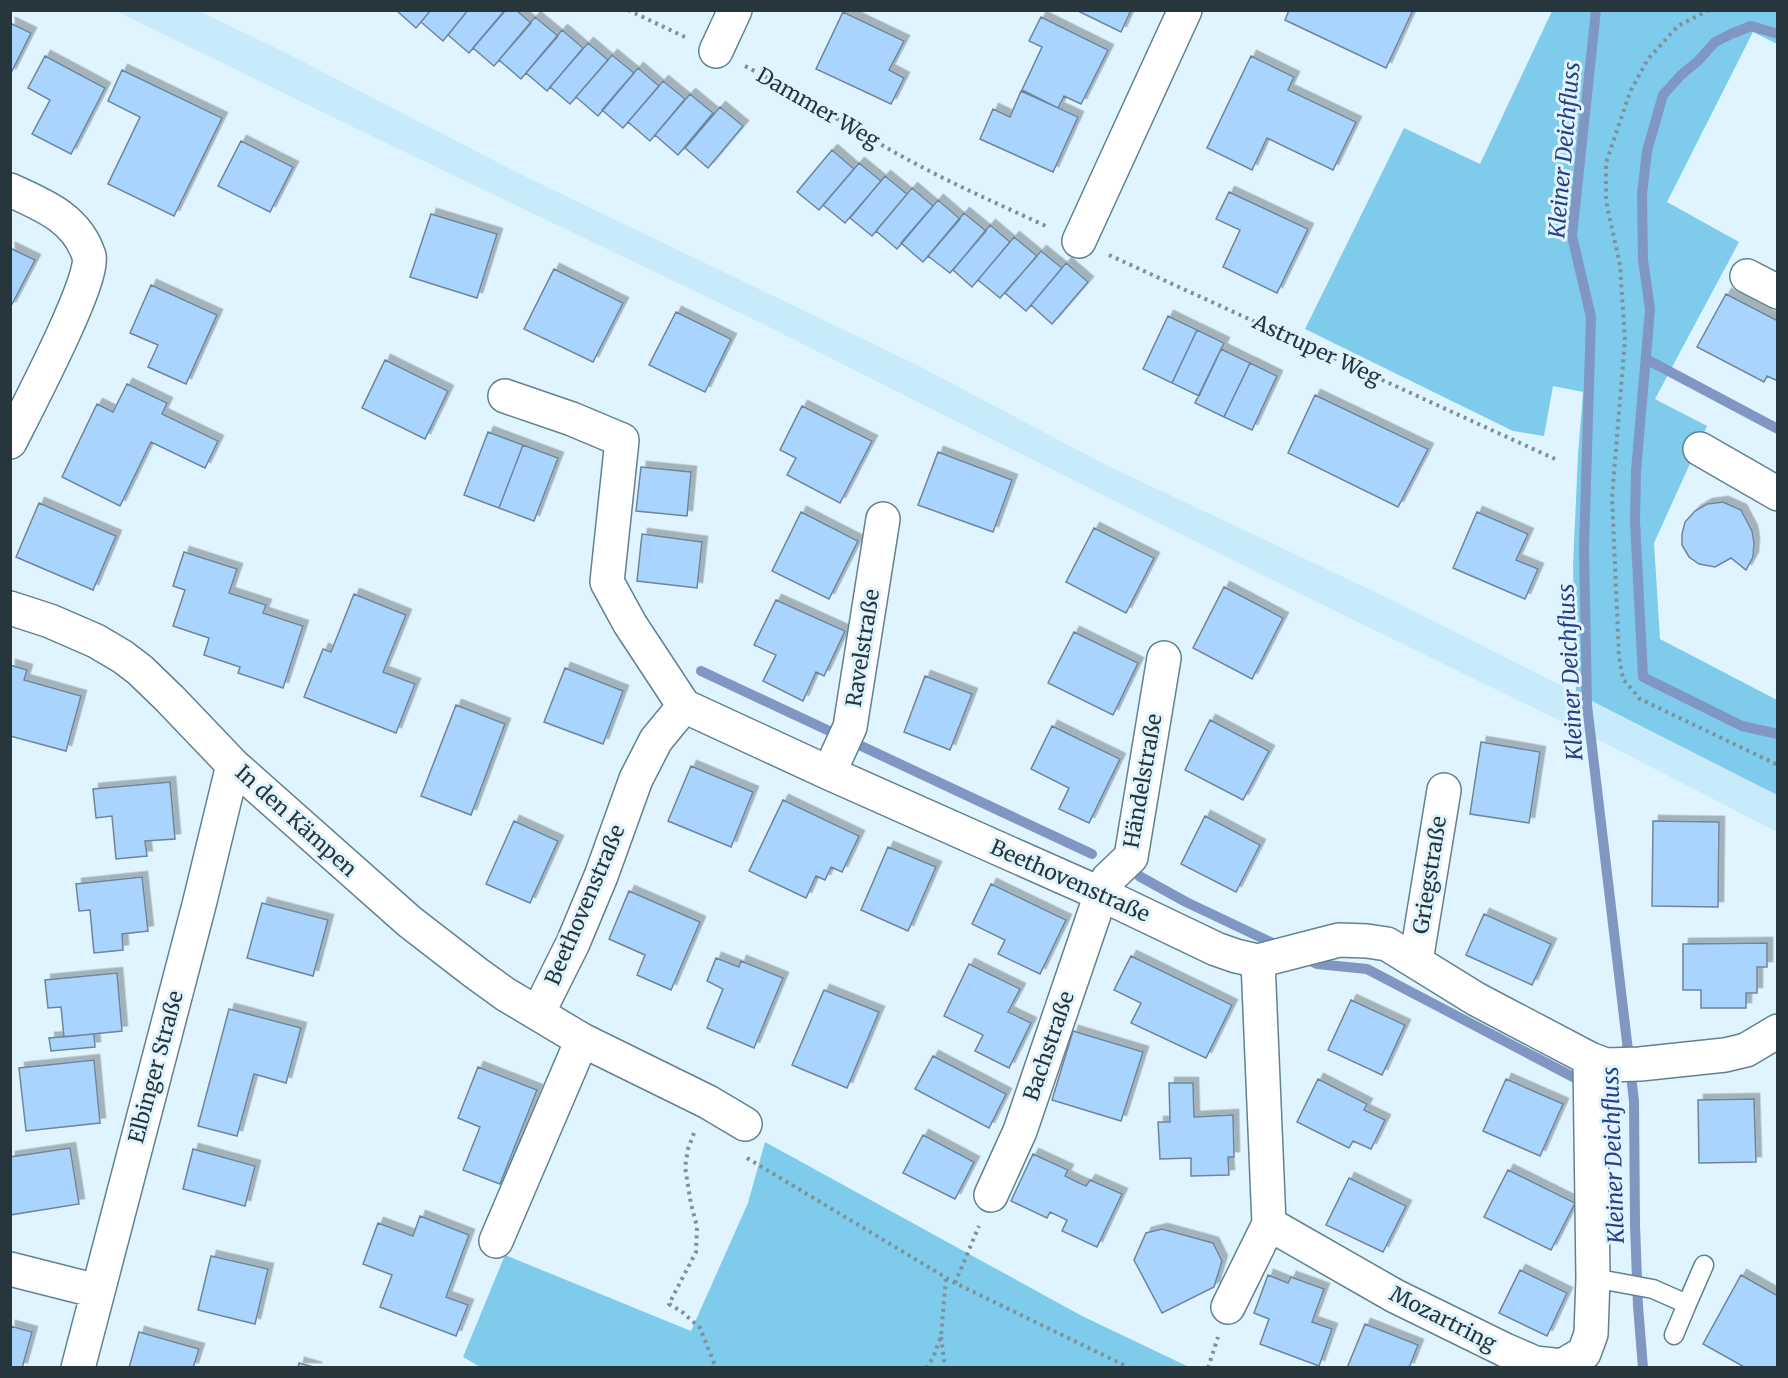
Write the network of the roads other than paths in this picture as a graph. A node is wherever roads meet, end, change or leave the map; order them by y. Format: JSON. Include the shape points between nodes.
{"nodes":[{"id":1,"x":735,"y":10,"type":"edge"},
{"id":2,"x":1185,"y":10,"type":"edge"},
{"id":3,"x":716,"y":51,"type":"road end"},
{"id":4,"x":10,"y":190,"type":"edge"},
{"id":5,"x":1079,"y":241,"type":"road end"},
{"id":6,"x":1747,"y":276,"type":"dead end"},
{"id":7,"x":1778,"y":292,"type":"edge"},
{"id":8,"x":505,"y":396,"type":"dead end"},
{"id":9,"x":10,"y":442,"type":"edge"},
{"id":10,"x":1700,"y":449,"type":"dead end"},
{"id":11,"x":1778,"y":494,"type":"edge"},
{"id":12,"x":883,"y":519,"type":"dead end"},
{"id":13,"x":10,"y":608,"type":"edge"},
{"id":14,"x":1164,"y":658,"type":"dead end"},
{"id":15,"x":684,"y":706,"type":"junction"},
{"id":16,"x":840,"y":750,"type":"junction"},
{"id":17,"x":232,"y":765,"type":"junction"},
{"id":18,"x":1444,"y":790,"type":"dead end"},
{"id":19,"x":1101,"y":894,"type":"junction"},
{"id":20,"x":1266,"y":959,"type":"junction"},
{"id":21,"x":1416,"y":961,"type":"junction"},
{"id":22,"x":538,"y":1013,"type":"junction"},
{"id":23,"x":1777,"y":1033,"type":"edge"},
{"id":24,"x":582,"y":1040,"type":"junction"},
{"id":25,"x":1595,"y":1075,"type":"junction"},
{"id":26,"x":745,"y":1124,"type":"road end"},
{"id":27,"x":991,"y":1196,"type":"road end"},
{"id":28,"x":1269,"y":1224,"type":"junction"},
{"id":29,"x":496,"y":1240,"type":"dead end"},
{"id":30,"x":1704,"y":1265,"type":"dead end"},
{"id":31,"x":10,"y":1269,"type":"edge"},
{"id":32,"x":1605,"y":1281,"type":"junction"},
{"id":33,"x":97,"y":1291,"type":"junction"},
{"id":34,"x":1687,"y":1304,"type":"junction"},
{"id":35,"x":1228,"y":1307,"type":"dead end"},
{"id":36,"x":1674,"y":1335,"type":"dead end"},
{"id":37,"x":78,"y":1368,"type":"edge"}],
"edges":[{"from":1,"to":3,"type":"street"},
{"from":2,"to":5,"type":"street"},
{"from":4,"to":9,"type":"street","via":[[72,224],[90,258],[75,307]]},
{"from":6,"to":7,"type":"street"},
{"from":8,"to":15,"type":"street","via":[[622,440],[607,582]]},
{"from":10,"to":11,"type":"street"},
{"from":12,"to":16,"type":"street","name":"Ravelstraße"},
{"from":13,"to":17,"type":"street","name":"In den Kämpen","via":[[50,621],[123,657],[170,699]]},
{"from":14,"to":19,"type":"street","name":"Händelstraße","via":[[1131,857],[1107,879]]},
{"from":15,"to":16,"type":"street","name":"Beethovenstraße"},
{"from":15,"to":22,"type":"street","name":"Beethovenstraße","via":[[656,740],[636,779],[581,924]]},
{"from":16,"to":19,"type":"street","name":"Beethovenstraße"},
{"from":17,"to":22,"type":"street","name":"In den Kämpen","via":[[410,922],[505,994]]},
{"from":17,"to":33,"type":"street","name":"Elbinger Straße"},
{"from":18,"to":21,"type":"street","name":"Griegstraße"},
{"from":19,"to":20,"type":"street","name":"Beethovenstraße","via":[[1216,949]]},
{"from":19,"to":27,"type":"street","name":"Bachstraße","via":[[1020,1131]]},
{"from":20,"to":21,"type":"street","name":"Beethovenstraße","via":[[1339,940],[1387,944]]},
{"from":20,"to":28,"type":"street"},
{"from":21,"to":25,"type":"street","name":"Beethovenstraße"},
{"from":22,"to":24,"type":"street","name":"In den Kämpen"},
{"from":23,"to":25,"type":"street","name":"Beethovenstraße","via":[[1746,1050],[1725,1055],[1640,1064]]},
{"from":24,"to":26,"type":"street","name":"In den Kämpen"},
{"from":24,"to":29,"type":"street"},
{"from":25,"to":32,"type":"street","name":"Mozartring"},
{"from":28,"to":32,"type":"street","name":"Mozartring","via":[[1395,1296],[1535,1363],[1563,1366],[1584,1353]]},
{"from":28,"to":35,"type":"street"},
{"from":30,"to":34,"type":"lane"},
{"from":31,"to":33,"type":"street"},
{"from":32,"to":34,"type":"lane","via":[[1653,1289]]},
{"from":33,"to":37,"type":"street","name":"Elbinger Straße"},
{"from":34,"to":36,"type":"lane"}]}
